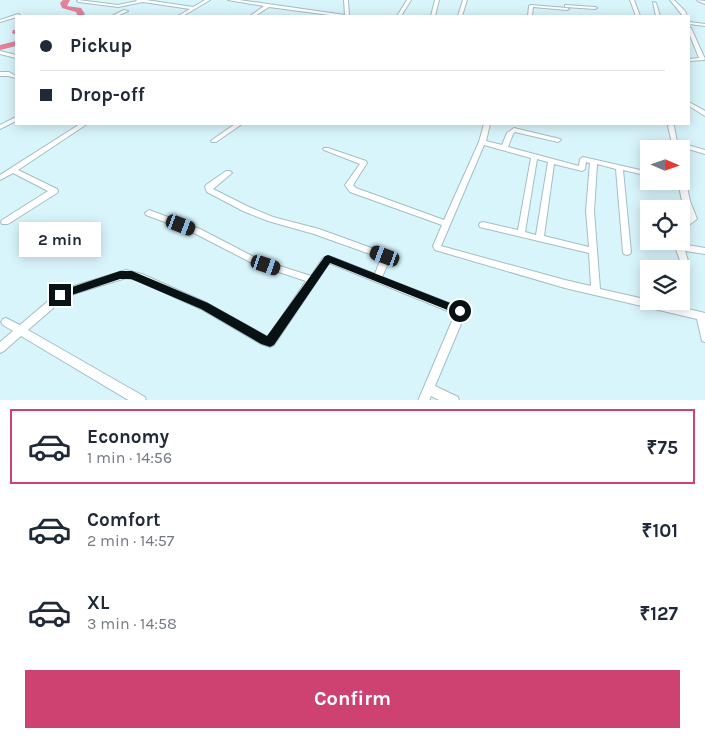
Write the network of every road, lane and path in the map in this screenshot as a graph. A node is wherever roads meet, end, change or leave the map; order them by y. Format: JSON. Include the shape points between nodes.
{"nodes":[{"id":1,"x":138,"y":0,"type":"edge"},
{"id":2,"x":162,"y":0,"type":"edge"},
{"id":3,"x":208,"y":0,"type":"edge"},
{"id":4,"x":230,"y":0,"type":"edge"},
{"id":5,"x":346,"y":0,"type":"edge"},
{"id":6,"x":409,"y":0,"type":"edge"},
{"id":7,"x":437,"y":0,"type":"edge"},
{"id":8,"x":465,"y":0,"type":"edge"},
{"id":9,"x":534,"y":0,"type":"edge"},
{"id":10,"x":565,"y":0,"type":"edge"},
{"id":11,"x":632,"y":0,"type":"edge"},
{"id":12,"x":672,"y":0,"type":"edge"},
{"id":13,"x":699,"y":0,"type":"edge"},
{"id":14,"x":79,"y":1,"type":"edge"},
{"id":15,"x":142,"y":1,"type":"edge"},
{"id":16,"x":654,"y":2,"type":"dead end"},
{"id":17,"x":156,"y":3,"type":"junction"},
{"id":18,"x":705,"y":3,"type":"edge"},
{"id":19,"x":267,"y":6,"type":"junction"},
{"id":20,"x":535,"y":6,"type":"junction"},
{"id":21,"x":193,"y":8,"type":"junction"},
{"id":22,"x":567,"y":8,"type":"junction"},
{"id":23,"x":596,"y":8,"type":"dead end"},
{"id":24,"x":126,"y":11,"type":"dead end"},
{"id":25,"x":310,"y":12,"type":"junction"},
{"id":26,"x":116,"y":15,"type":"edge"},
{"id":27,"x":182,"y":15,"type":"edge"},
{"id":28,"x":254,"y":15,"type":"edge"},
{"id":29,"x":306,"y":15,"type":"edge"},
{"id":30,"x":320,"y":15,"type":"edge"},
{"id":31,"x":346,"y":15,"type":"edge"},
{"id":32,"x":400,"y":15,"type":"edge"},
{"id":33,"x":433,"y":15,"type":"edge"},
{"id":34,"x":460,"y":15,"type":"edge"},
{"id":35,"x":530,"y":15,"type":"edge"},
{"id":36,"x":567,"y":15,"type":"edge"},
{"id":37,"x":639,"y":15,"type":"edge"},
{"id":38,"x":658,"y":15,"type":"edge"},
{"id":39,"x":684,"y":15,"type":"edge"},
{"id":40,"x":15,"y":16,"type":"edge"},
{"id":41,"x":0,"y":21,"type":"edge"},
{"id":42,"x":690,"y":23,"type":"edge"},
{"id":43,"x":705,"y":25,"type":"edge"},
{"id":44,"x":690,"y":30,"type":"edge"},
{"id":45,"x":0,"y":52,"type":"edge"},
{"id":46,"x":15,"y":58,"type":"edge"},
{"id":47,"x":690,"y":60,"type":"edge"},
{"id":48,"x":0,"y":74,"type":"edge"},
{"id":49,"x":15,"y":77,"type":"dead end"},
{"id":50,"x":690,"y":105,"type":"edge"},
{"id":51,"x":705,"y":114,"type":"edge"},
{"id":52,"x":15,"y":120,"type":"edge"},
{"id":53,"x":82,"y":125,"type":"edge"},
{"id":54,"x":237,"y":125,"type":"edge"},
{"id":55,"x":486,"y":125,"type":"edge"},
{"id":56,"x":670,"y":126,"type":"dead end"},
{"id":57,"x":0,"y":127,"type":"edge"},
{"id":58,"x":214,"y":140,"type":"dead end"},
{"id":59,"x":558,"y":140,"type":"dead end"},
{"id":60,"x":674,"y":140,"type":"edge"},
{"id":61,"x":482,"y":142,"type":"junction"},
{"id":62,"x":326,"y":149,"type":"dead end"},
{"id":63,"x":504,"y":149,"type":"junction"},
{"id":64,"x":690,"y":149,"type":"edge"},
{"id":65,"x":705,"y":152,"type":"edge"},
{"id":66,"x":534,"y":158,"type":"junction"},
{"id":67,"x":594,"y":161,"type":"junction"},
{"id":68,"x":551,"y":162,"type":"junction"},
{"id":69,"x":619,"y":167,"type":"junction"},
{"id":70,"x":13,"y":170,"type":"junction"},
{"id":71,"x":640,"y":172,"type":"edge"},
{"id":72,"x":228,"y":173,"type":"dead end"},
{"id":73,"x":0,"y":178,"type":"edge"},
{"id":74,"x":149,"y":213,"type":"dead end"},
{"id":75,"x":5,"y":222,"type":"dead end"},
{"id":76,"x":447,"y":224,"type":"junction"},
{"id":77,"x":483,"y":225,"type":"dead end"},
{"id":78,"x":521,"y":234,"type":"junction"},
{"id":79,"x":540,"y":238,"type":"junction"},
{"id":80,"x":690,"y":247,"type":"edge"},
{"id":81,"x":593,"y":251,"type":"junction"},
{"id":82,"x":705,"y":251,"type":"edge"},
{"id":83,"x":627,"y":252,"type":"dead end"},
{"id":84,"x":377,"y":278,"type":"junction"},
{"id":85,"x":313,"y":280,"type":"junction"},
{"id":86,"x":596,"y":290,"type":"junction"},
{"id":87,"x":703,"y":316,"type":"edge"},
{"id":88,"x":6,"y":322,"type":"dead end"},
{"id":89,"x":21,"y":330,"type":"junction"},
{"id":90,"x":705,"y":338,"type":"edge"},
{"id":91,"x":0,"y":348,"type":"edge"},
{"id":92,"x":428,"y":388,"type":"junction"},
{"id":93,"x":141,"y":400,"type":"edge"},
{"id":94,"x":423,"y":400,"type":"edge"},
{"id":95,"x":454,"y":400,"type":"edge"}],
"edges":[{"from":1,"to":15,"type":"street"},
{"from":2,"to":17,"type":"street"},
{"from":3,"to":21,"type":"street"},
{"from":4,"to":19,"type":"street"},
{"from":5,"to":31,"type":"street"},
{"from":6,"to":32,"type":"street"},
{"from":7,"to":33,"type":"street"},
{"from":8,"to":34,"type":"street"},
{"from":9,"to":20,"type":"street"},
{"from":10,"to":22,"type":"street"},
{"from":11,"to":37,"type":"street"},
{"from":12,"to":39,"type":"street"},
{"from":13,"to":18,"type":"street"},
{"from":14,"to":15,"type":"street","via":[[118,6]]},
{"from":15,"to":17,"type":"street"},
{"from":16,"to":38,"type":"street"},
{"from":17,"to":21,"type":"street"},
{"from":19,"to":25,"type":"street"},
{"from":19,"to":28,"type":"street"},
{"from":20,"to":22,"type":"street"},
{"from":20,"to":35,"type":"street","via":[[530,6]]},
{"from":21,"to":27,"type":"street"},
{"from":22,"to":23,"type":"street"},
{"from":22,"to":36,"type":"street"},
{"from":24,"to":26,"type":"street"},
{"from":25,"to":29,"type":"street"},
{"from":25,"to":30,"type":"street"},
{"from":40,"to":41,"type":"street"},
{"from":42,"to":43,"type":"street"},
{"from":44,"to":47,"type":"street","via":[[702,59]]},
{"from":45,"to":46,"type":"street"},
{"from":48,"to":49,"type":"street"},
{"from":50,"to":51,"type":"street"},
{"from":52,"to":57,"type":"street"},
{"from":53,"to":70,"type":"street"},
{"from":54,"to":58,"type":"street"},
{"from":55,"to":61,"type":"street"},
{"from":56,"to":60,"type":"street"},
{"from":59,"to":63,"type":"street","via":[[514,130]]},
{"from":61,"to":63,"type":"street"},
{"from":61,"to":76,"type":"street"},
{"from":62,"to":76,"type":"street","via":[[364,163],[349,185],[353,190]]},
{"from":63,"to":66,"type":"street"},
{"from":64,"to":65,"type":"street"},
{"from":66,"to":68,"type":"street"},
{"from":66,"to":78,"type":"street"},
{"from":67,"to":68,"type":"street","via":[[582,159],[581,169]]},
{"from":67,"to":69,"type":"street"},
{"from":67,"to":81,"type":"street","via":[[590,211]]},
{"from":68,"to":79,"type":"street"},
{"from":69,"to":71,"type":"street"},
{"from":69,"to":83,"type":"street"},
{"from":70,"to":73,"type":"street"},
{"from":70,"to":75,"type":"street","via":[[54,191]]},
{"from":72,"to":84,"type":"street","via":[[209,187],[210,190],[271,219],[385,256]]},
{"from":74,"to":85,"type":"street","via":[[203,234],[255,262]]},
{"from":76,"to":86,"type":"street","via":[[437,246],[440,249]]},
{"from":77,"to":78,"type":"street"},
{"from":78,"to":79,"type":"street"},
{"from":79,"to":81,"type":"street"},
{"from":80,"to":82,"type":"street"},
{"from":81,"to":86,"type":"street"},
{"from":84,"to":85,"type":"street","via":[[328,258]]},
{"from":84,"to":92,"type":"street","via":[[461,312]]},
{"from":85,"to":89,"type":"street","via":[[270,342],[204,306],[126,274],[64,293]]},
{"from":86,"to":87,"type":"street"},
{"from":87,"to":90,"type":"street"},
{"from":88,"to":89,"type":"street"},
{"from":89,"to":91,"type":"street"},
{"from":89,"to":93,"type":"street"},
{"from":92,"to":94,"type":"street"},
{"from":92,"to":95,"type":"street"}]}
